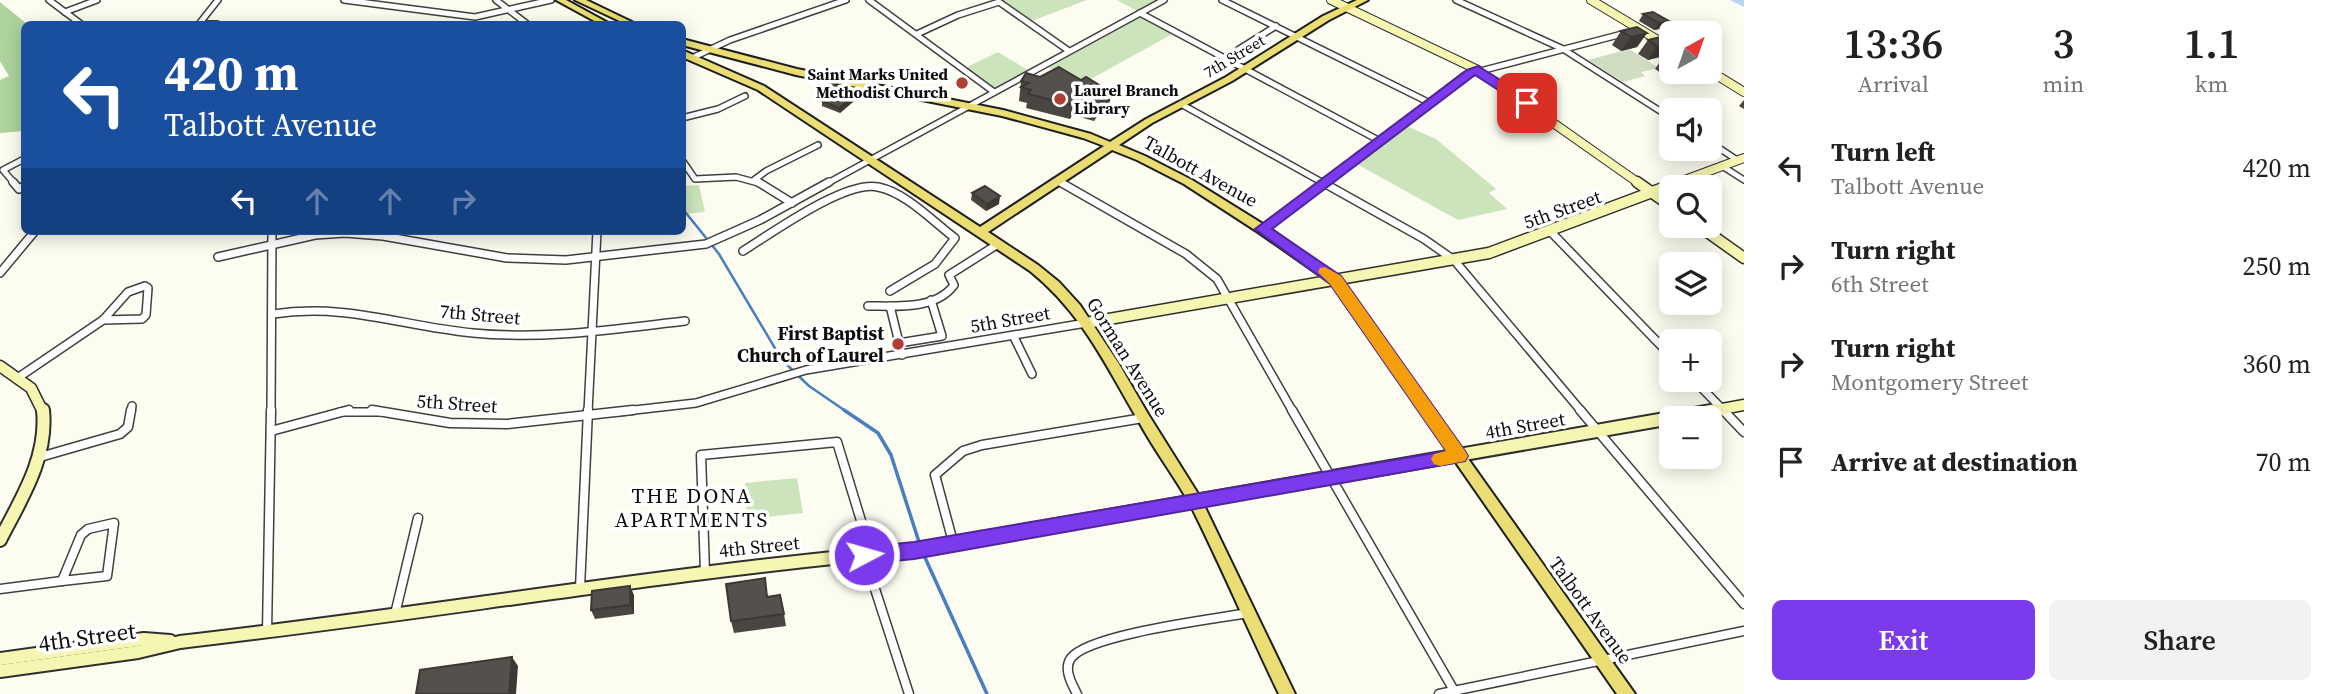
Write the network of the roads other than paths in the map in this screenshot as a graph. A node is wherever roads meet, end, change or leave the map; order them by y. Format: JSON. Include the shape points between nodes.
{"nodes":[{"id":1,"x":49,"y":0,"type":"edge"},
{"id":2,"x":97,"y":0,"type":"edge"},
{"id":3,"x":218,"y":0,"type":"edge"},
{"id":4,"x":344,"y":0,"type":"edge"},
{"id":5,"x":496,"y":0,"type":"edge"},
{"id":6,"x":551,"y":0,"type":"edge"},
{"id":7,"x":560,"y":0,"type":"edge"},
{"id":8,"x":579,"y":0,"type":"edge"},
{"id":9,"x":846,"y":0,"type":"edge"},
{"id":10,"x":869,"y":0,"type":"edge"},
{"id":11,"x":1164,"y":0,"type":"edge"},
{"id":12,"x":1222,"y":0,"type":"edge"},
{"id":13,"x":1331,"y":0,"type":"edge"},
{"id":14,"x":1364,"y":0,"type":"edge"},
{"id":15,"x":1456,"y":0,"type":"edge"},
{"id":16,"x":1591,"y":0,"type":"edge"},
{"id":17,"x":373,"y":2,"type":"edge"},
{"id":18,"x":1347,"y":7,"type":"junction"},
{"id":19,"x":510,"y":11,"type":"junction"},
{"id":20,"x":65,"y":12,"type":"junction"},
{"id":21,"x":1140,"y":13,"type":"junction"},
{"id":22,"x":77,"y":21,"type":"edge"},
{"id":23,"x":201,"y":21,"type":"edge"},
{"id":24,"x":523,"y":21,"type":"edge"},
{"id":25,"x":600,"y":21,"type":"edge"},
{"id":26,"x":625,"y":21,"type":"edge"},
{"id":27,"x":1276,"y":26,"type":"junction"},
{"id":28,"x":1640,"y":29,"type":"junction"},
{"id":29,"x":916,"y":34,"type":"junction"},
{"id":30,"x":1296,"y":37,"type":"junction"},
{"id":31,"x":1659,"y":41,"type":"edge"},
{"id":32,"x":686,"y":43,"type":"edge"},
{"id":33,"x":705,"y":49,"type":"junction"},
{"id":34,"x":1563,"y":49,"type":"junction"},
{"id":35,"x":1069,"y":51,"type":"junction"},
{"id":36,"x":686,"y":54,"type":"edge"},
{"id":37,"x":694,"y":57,"type":"junction"},
{"id":38,"x":1225,"y":58,"type":"junction"},
{"id":39,"x":1245,"y":69,"type":"junction"},
{"id":40,"x":1478,"y":70,"type":"junction"},
{"id":41,"x":1722,"y":78,"type":"edge"},
{"id":42,"x":1742,"y":89,"type":"edge"},
{"id":43,"x":994,"y":92,"type":"junction"},
{"id":44,"x":745,"y":96,"type":"dead end"},
{"id":45,"x":1430,"y":103,"type":"junction"},
{"id":46,"x":1181,"y":104,"type":"junction"},
{"id":47,"x":969,"y":107,"type":"junction"},
{"id":48,"x":1659,"y":109,"type":"edge"},
{"id":49,"x":686,"y":117,"type":"edge"},
{"id":50,"x":1380,"y":141,"type":"junction"},
{"id":51,"x":818,"y":145,"type":"dead end"},
{"id":52,"x":1112,"y":146,"type":"junction"},
{"id":53,"x":1722,"y":149,"type":"edge"},
{"id":54,"x":1741,"y":159,"type":"edge"},
{"id":55,"x":873,"y":160,"type":"junction"},
{"id":56,"x":21,"y":161,"type":"edge"},
{"id":57,"x":686,"y":166,"type":"edge"},
{"id":58,"x":1722,"y":166,"type":"junction"},
{"id":59,"x":754,"y":180,"type":"junction"},
{"id":60,"x":1744,"y":180,"type":"edge"},
{"id":61,"x":1059,"y":182,"type":"junction"},
{"id":62,"x":1324,"y":184,"type":"junction"},
{"id":63,"x":21,"y":188,"type":"edge"},
{"id":64,"x":1651,"y":192,"type":"junction"},
{"id":65,"x":1659,"y":198,"type":"edge"},
{"id":66,"x":931,"y":199,"type":"junction"},
{"id":67,"x":792,"y":203,"type":"junction"},
{"id":68,"x":915,"y":209,"type":"junction"},
{"id":69,"x":1262,"y":229,"type":"junction"},
{"id":70,"x":980,"y":232,"type":"junction"},
{"id":71,"x":1551,"y":232,"type":"junction"},
{"id":72,"x":32,"y":235,"type":"edge"},
{"id":73,"x":272,"y":235,"type":"edge"},
{"id":74,"x":315,"y":235,"type":"edge"},
{"id":75,"x":370,"y":235,"type":"edge"},
{"id":76,"x":597,"y":235,"type":"edge"},
{"id":77,"x":1716,"y":238,"type":"edge"},
{"id":78,"x":271,"y":244,"type":"junction"},
{"id":79,"x":998,"y":244,"type":"junction"},
{"id":80,"x":743,"y":251,"type":"dead end"},
{"id":81,"x":218,"y":257,"type":"dead end"},
{"id":82,"x":597,"y":257,"type":"junction"},
{"id":83,"x":1744,"y":258,"type":"edge"},
{"id":84,"x":1454,"y":260,"type":"junction"},
{"id":85,"x":0,"y":273,"type":"edge"},
{"id":86,"x":1335,"y":280,"type":"junction"},
{"id":87,"x":890,"y":292,"type":"dead end"},
{"id":88,"x":931,"y":300,"type":"junction"},
{"id":89,"x":1228,"y":300,"type":"junction"},
{"id":90,"x":868,"y":306,"type":"dead end"},
{"id":91,"x":890,"y":306,"type":"junction"},
{"id":92,"x":272,"y":314,"type":"junction"},
{"id":93,"x":103,"y":320,"type":"junction"},
{"id":94,"x":685,"y":321,"type":"dead end"},
{"id":95,"x":1086,"y":323,"type":"junction"},
{"id":96,"x":594,"y":332,"type":"junction"},
{"id":97,"x":1014,"y":337,"type":"junction"},
{"id":98,"x":899,"y":343,"type":"junction"},
{"id":99,"x":1659,"y":344,"type":"edge"},
{"id":100,"x":902,"y":355,"type":"junction"},
{"id":101,"x":0,"y":366,"type":"edge"},
{"id":102,"x":1031,"y":374,"type":"dead end"},
{"id":103,"x":19,"y":377,"type":"junction"},
{"id":104,"x":1706,"y":392,"type":"edge"},
{"id":105,"x":1744,"y":405,"type":"edge"},
{"id":106,"x":132,"y":406,"type":"dead end"},
{"id":107,"x":1719,"y":406,"type":"edge"},
{"id":108,"x":1722,"y":409,"type":"joint"},
{"id":109,"x":590,"y":416,"type":"junction"},
{"id":110,"x":1143,"y":418,"type":"junction"},
{"id":111,"x":1659,"y":421,"type":"edge"},
{"id":112,"x":271,"y":431,"type":"junction"},
{"id":113,"x":1600,"y":432,"type":"junction"},
{"id":114,"x":1744,"y":432,"type":"edge"},
{"id":115,"x":1459,"y":456,"type":"junction"},
{"id":116,"x":40,"y":457,"type":"junction"},
{"id":117,"x":1332,"y":478,"type":"junction"},
{"id":118,"x":1195,"y":502,"type":"junction"},
{"id":119,"x":418,"y":518,"type":"dead end"},
{"id":120,"x":0,"y":540,"type":"edge"},
{"id":121,"x":953,"y":542,"type":"junction"},
{"id":122,"x":864,"y":555,"type":"junction"},
{"id":123,"x":705,"y":572,"type":"junction"},
{"id":124,"x":62,"y":582,"type":"junction"},
{"id":125,"x":580,"y":588,"type":"junction"},
{"id":126,"x":0,"y":589,"type":"edge"},
{"id":127,"x":1744,"y":604,"type":"edge"},
{"id":128,"x":1250,"y":612,"type":"junction"},
{"id":129,"x":395,"y":614,"type":"junction"},
{"id":130,"x":1744,"y":631,"type":"edge"},
{"id":131,"x":267,"y":632,"type":"junction"},
{"id":132,"x":180,"y":642,"type":"junction"},
{"id":133,"x":0,"y":659,"type":"edge"},
{"id":134,"x":1603,"y":660,"type":"junction"},
{"id":135,"x":0,"y":671,"type":"edge"},
{"id":136,"x":1455,"y":692,"type":"edge"},
{"id":137,"x":909,"y":694,"type":"edge"},
{"id":138,"x":1077,"y":694,"type":"edge"},
{"id":139,"x":1287,"y":694,"type":"edge"},
{"id":140,"x":1440,"y":694,"type":"edge"},
{"id":141,"x":1627,"y":694,"type":"edge"}],
"edges":[{"from":1,"to":20,"type":"street"},
{"from":2,"to":20,"type":"street"},
{"from":3,"to":23,"type":"street"},
{"from":4,"to":17,"type":"street"},
{"from":5,"to":19,"type":"street"},
{"from":6,"to":19,"type":"street"},
{"from":7,"to":25,"type":"main road"},
{"from":8,"to":26,"type":"main road"},
{"from":9,"to":33,"type":"street"},
{"from":10,"to":29,"type":"street"},
{"from":11,"to":21,"type":"street"},
{"from":12,"to":27,"type":"street"},
{"from":13,"to":18,"type":"street"},
{"from":14,"to":18,"type":"main road","name":"7th Street"},
{"from":15,"to":34,"type":"street"},
{"from":16,"to":28,"type":"street"},
{"from":17,"to":19,"type":"street","via":[[467,16]]},
{"from":18,"to":30,"type":"main road","name":"7th Street"},
{"from":18,"to":40,"type":"street"},
{"from":19,"to":24,"type":"street"},
{"from":20,"to":22,"type":"street"},
{"from":21,"to":35,"type":"street"},
{"from":21,"to":38,"type":"street"},
{"from":27,"to":30,"type":"street"},
{"from":27,"to":38,"type":"street"},
{"from":28,"to":31,"type":"street"},
{"from":28,"to":34,"type":"street"},
{"from":29,"to":35,"type":"street","via":[[999,2]]},
{"from":29,"to":43,"type":"street"},
{"from":30,"to":39,"type":"main road","name":"7th Street"},
{"from":30,"to":45,"type":"street"},
{"from":32,"to":33,"type":"main road"},
{"from":33,"to":37,"type":"street"},
{"from":33,"to":47,"type":"main road","name":"Talbott Avenue"},
{"from":34,"to":40,"type":"street"},
{"from":34,"to":48,"type":"street"},
{"from":35,"to":43,"type":"street"},
{"from":36,"to":37,"type":"main road","name":"Gorman Avenue"},
{"from":37,"to":55,"type":"main road","name":"Gorman Avenue","via":[[761,88]]},
{"from":38,"to":39,"type":"street"},
{"from":39,"to":46,"type":"main road","name":"7th Street"},
{"from":39,"to":50,"type":"street"},
{"from":40,"to":45,"type":"street"},
{"from":40,"to":64,"type":"street"},
{"from":41,"to":42,"type":"street"},
{"from":43,"to":47,"type":"street"},
{"from":44,"to":49,"type":"street"},
{"from":45,"to":50,"type":"street"},
{"from":46,"to":52,"type":"main road","name":"7th Street"},
{"from":46,"to":62,"type":"street"},
{"from":47,"to":52,"type":"main road","name":"Talbott Avenue","via":[[1063,128]]},
{"from":47,"to":55,"type":"street"},
{"from":50,"to":62,"type":"street"},
{"from":51,"to":59,"type":"street"},
{"from":52,"to":61,"type":"main road","name":"7th Street"},
{"from":52,"to":69,"type":"main road","name":"Talbott Avenue","via":[[1181,178]]},
{"from":53,"to":54,"type":"street"},
{"from":54,"to":58,"type":"street","name":"5th Street"},
{"from":55,"to":66,"type":"main road","name":"Gorman Avenue"},
{"from":55,"to":67,"type":"street"},
{"from":56,"to":63,"type":"street","via":[[4,170]]},
{"from":57,"to":59,"type":"street","via":[[695,179],[732,176]]},
{"from":58,"to":60,"type":"street"},
{"from":58,"to":64,"type":"street","name":"5th Street"},
{"from":59,"to":67,"type":"street"},
{"from":61,"to":70,"type":"main road","name":"7th Street"},
{"from":61,"to":89,"type":"street","via":[[1200,264],[1217,279]]},
{"from":62,"to":69,"type":"street"},
{"from":62,"to":84,"type":"street"},
{"from":64,"to":65,"type":"street"},
{"from":64,"to":71,"type":"street","name":"5th Street"},
{"from":66,"to":68,"type":"street"},
{"from":66,"to":70,"type":"main road","name":"Gorman Avenue"},
{"from":67,"to":82,"type":"street","via":[[707,244]]},
{"from":68,"to":80,"type":"street","via":[[884,189],[861,186],[839,194]]},
{"from":68,"to":87,"type":"street","via":[[955,238],[935,264]]},
{"from":69,"to":86,"type":"main road","name":"Talbott Avenue"},
{"from":70,"to":79,"type":"main road","name":"Gorman Avenue"},
{"from":71,"to":84,"type":"street","name":"5th Street"},
{"from":71,"to":99,"type":"street"},
{"from":72,"to":85,"type":"street"},
{"from":73,"to":78,"type":"street"},
{"from":74,"to":78,"type":"street"},
{"from":75,"to":82,"type":"street","via":[[516,259]]},
{"from":76,"to":82,"type":"street"},
{"from":77,"to":83,"type":"street"},
{"from":78,"to":81,"type":"street"},
{"from":78,"to":92,"type":"street"},
{"from":79,"to":88,"type":"street","via":[[956,268],[949,275],[954,285],[951,291]]},
{"from":79,"to":95,"type":"main road","name":"Gorman Avenue","via":[[1055,285]]},
{"from":82,"to":96,"type":"street"},
{"from":84,"to":86,"type":"street","name":"5th Street"},
{"from":84,"to":113,"type":"street"},
{"from":86,"to":89,"type":"street","name":"5th Street"},
{"from":86,"to":115,"type":"main road","name":"Talbott Avenue"},
{"from":88,"to":91,"type":"street"},
{"from":88,"to":98,"type":"street","via":[[942,336]]},
{"from":89,"to":95,"type":"street","name":"5th Street"},
{"from":89,"to":117,"type":"street"},
{"from":90,"to":91,"type":"street"},
{"from":91,"to":98,"type":"street"},
{"from":92,"to":96,"type":"street","name":"7th Street","via":[[330,308],[475,334]]},
{"from":92,"to":112,"type":"street"},
{"from":93,"to":93,"type":"street","via":[[128,292],[148,288],[142,319]]},
{"from":93,"to":103,"type":"street"},
{"from":94,"to":96,"type":"street","name":"7th Street"},
{"from":95,"to":97,"type":"street","name":"5th Street"},
{"from":95,"to":110,"type":"main road","name":"Gorman Avenue"},
{"from":96,"to":109,"type":"street"},
{"from":97,"to":100,"type":"street","name":"5th Street"},
{"from":97,"to":102,"type":"street"},
{"from":98,"to":100,"type":"street"},
{"from":100,"to":109,"type":"street","name":"5th Street","via":[[784,375],[704,401]]},
{"from":101,"to":103,"type":"street"},
{"from":103,"to":116,"type":"street","via":[[35,392],[42,407],[45,430]]},
{"from":104,"to":107,"type":"street"},
{"from":105,"to":108,"type":"street","name":"4th Street"},
{"from":106,"to":116,"type":"street","via":[[128,428],[120,434]]},
{"from":108,"to":114,"type":"street"},
{"from":109,"to":112,"type":"street","name":"5th Street","via":[[483,424],[360,410],[319,416]]},
{"from":109,"to":125,"type":"street"},
{"from":110,"to":118,"type":"main road","name":"Gorman Avenue"},
{"from":110,"to":121,"type":"street","via":[[963,451],[945,464],[934,482]]},
{"from":111,"to":113,"type":"street","name":"4th Street"},
{"from":112,"to":131,"type":"street"},
{"from":113,"to":115,"type":"street","name":"4th Street"},
{"from":113,"to":127,"type":"street"},
{"from":115,"to":117,"type":"street","name":"4th Street"},
{"from":115,"to":134,"type":"main road","name":"Talbott Avenue"},
{"from":116,"to":120,"type":"street"},
{"from":117,"to":118,"type":"street","name":"4th Street"},
{"from":117,"to":136,"type":"street"},
{"from":118,"to":121,"type":"street","name":"4th Street"},
{"from":118,"to":128,"type":"main road","name":"Gorman Avenue"},
{"from":119,"to":129,"type":"street"},
{"from":121,"to":122,"type":"street","name":"4th Street"},
{"from":122,"to":123,"type":"street","name":"4th Street"},
{"from":122,"to":123,"type":"street","via":[[866,537],[837,442],[701,455]]},
{"from":122,"to":137,"type":"street"},
{"from":123,"to":125,"type":"street","name":"4th Street"},
{"from":124,"to":124,"type":"street","via":[[107,576],[114,523],[81,535]]},
{"from":124,"to":126,"type":"street"},
{"from":125,"to":129,"type":"street","name":"4th Street"},
{"from":128,"to":138,"type":"street","via":[[1084,647],[1068,666]]},
{"from":128,"to":139,"type":"main road","name":"Gorman Avenue"},
{"from":129,"to":131,"type":"street","name":"4th Street"},
{"from":130,"to":134,"type":"street"},
{"from":131,"to":132,"type":"street","name":"4th Street"},
{"from":132,"to":133,"type":"street","name":"4th Street","via":[[144,639]]},
{"from":132,"to":135,"type":"street","name":"4th Street"},
{"from":134,"to":136,"type":"street"},
{"from":134,"to":141,"type":"main road","name":"Talbott Avenue"},
{"from":136,"to":140,"type":"street"}]}
